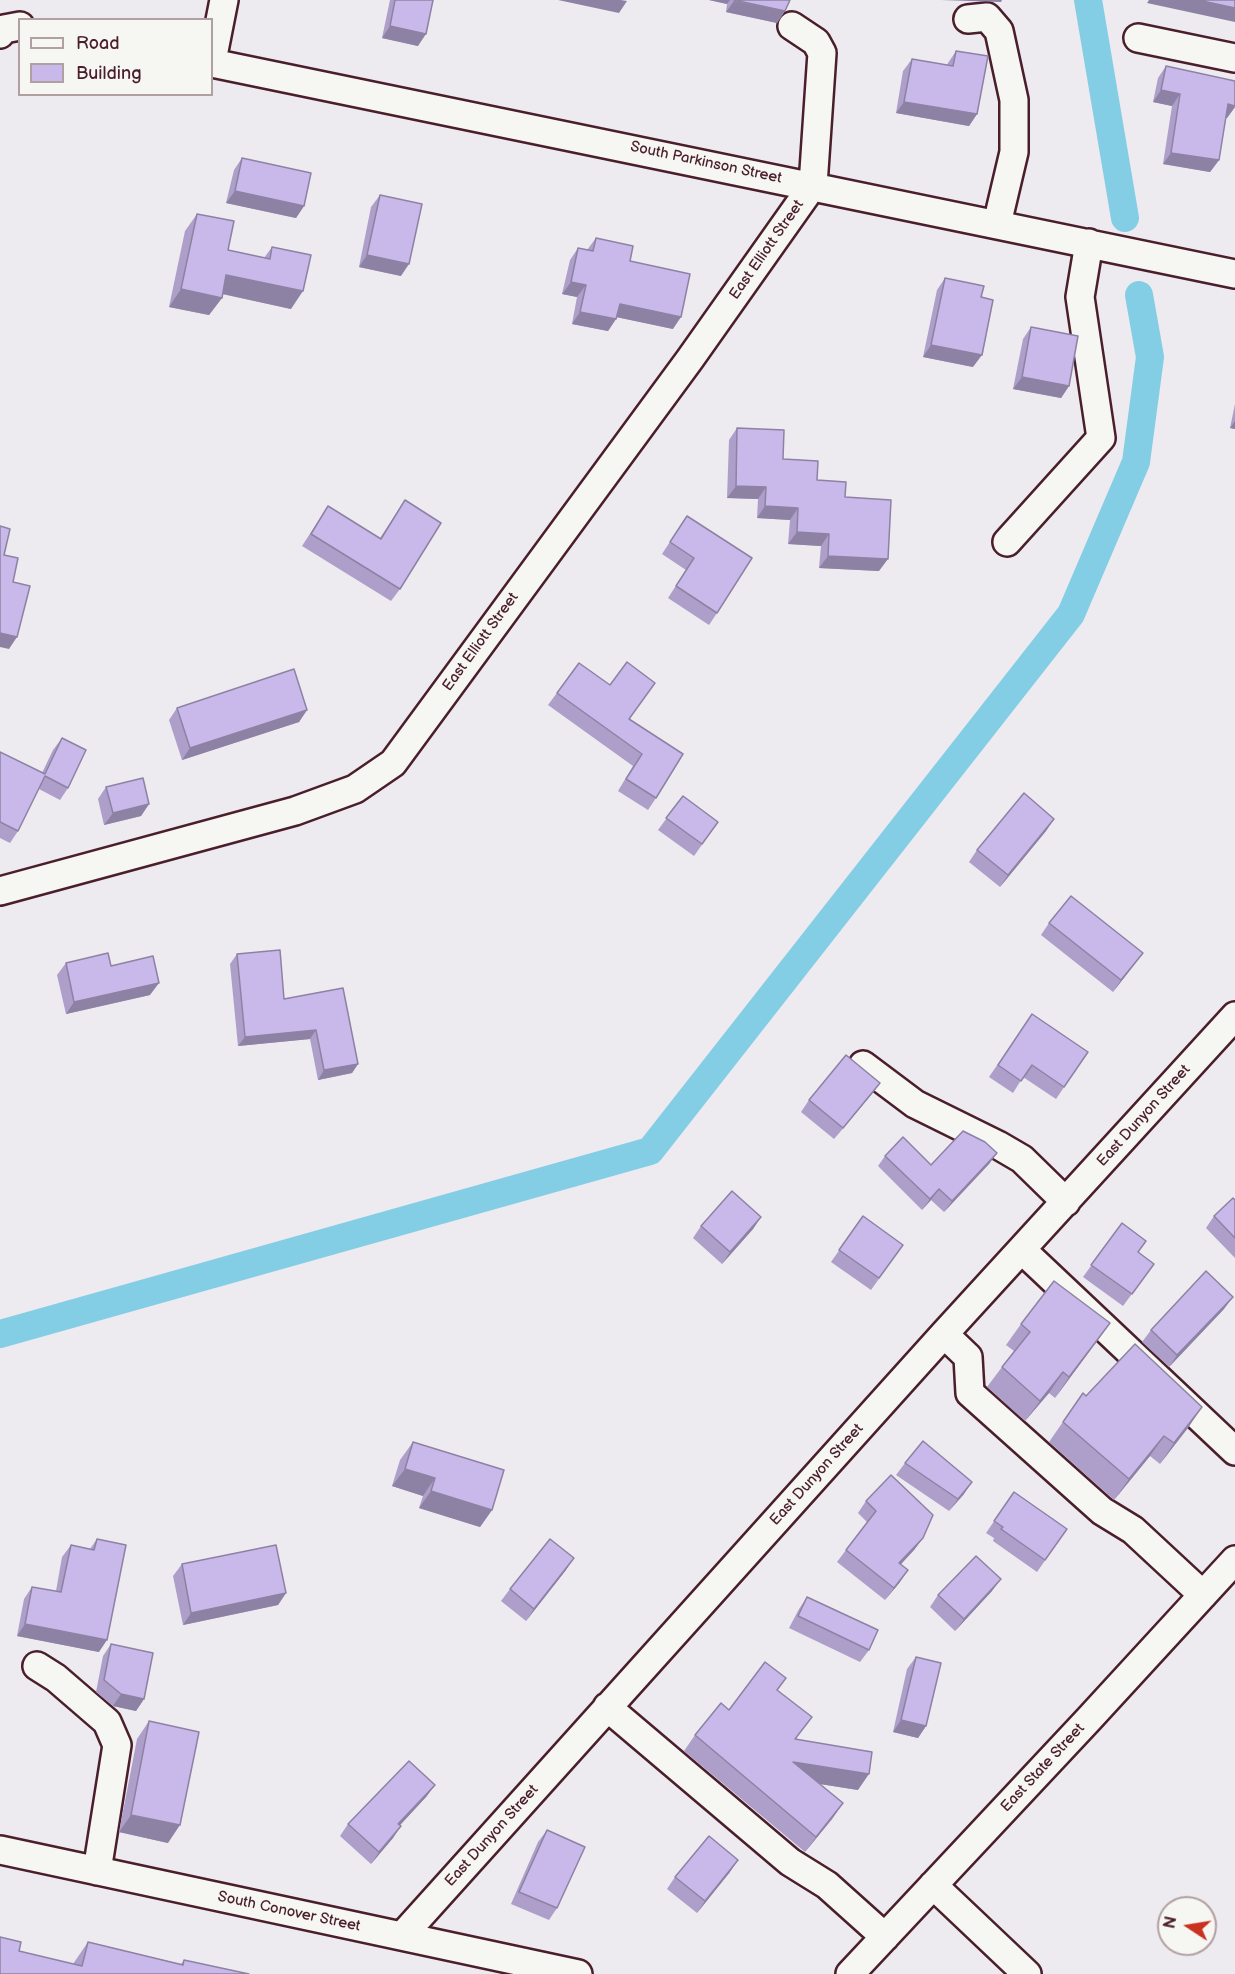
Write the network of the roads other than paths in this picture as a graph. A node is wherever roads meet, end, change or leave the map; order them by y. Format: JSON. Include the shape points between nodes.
{"nodes":[{"id":1,"x":224,"y":0,"type":"edge"},
{"id":2,"x":968,"y":20,"type":"dead end"},
{"id":3,"x":792,"y":26,"type":"dead end"},
{"id":4,"x":1138,"y":38,"type":"dead end"},
{"id":5,"x":213,"y":57,"type":"edge"},
{"id":6,"x":1235,"y":58,"type":"edge"},
{"id":7,"x":213,"y":62,"type":"edge"},
{"id":8,"x":813,"y":185,"type":"junction"},
{"id":9,"x":997,"y":224,"type":"junction"},
{"id":10,"x":1089,"y":243,"type":"junction"},
{"id":11,"x":1234,"y":271,"type":"edge"},
{"id":12,"x":1007,"y":542,"type":"dead end"},
{"id":13,"x":0,"y":891,"type":"edge"},
{"id":14,"x":1235,"y":1016,"type":"edge"},
{"id":15,"x":862,"y":1065,"type":"edge"},
{"id":16,"x":1066,"y":1202,"type":"junction"},
{"id":17,"x":1022,"y":1250,"type":"junction"},
{"id":18,"x":944,"y":1334,"type":"junction"},
{"id":19,"x":1235,"y":1451,"type":"edge"},
{"id":20,"x":1235,"y":1560,"type":"edge"},
{"id":21,"x":1203,"y":1595,"type":"junction"},
{"id":22,"x":37,"y":1666,"type":"dead end"},
{"id":23,"x":607,"y":1707,"type":"junction"},
{"id":24,"x":0,"y":1850,"type":"edge"},
{"id":25,"x":97,"y":1871,"type":"junction"},
{"id":26,"x":933,"y":1885,"type":"junction"},
{"id":27,"x":402,"y":1936,"type":"junction"},
{"id":28,"x":885,"y":1936,"type":"junction"},
{"id":29,"x":578,"y":1974,"type":"edge"},
{"id":30,"x":850,"y":1974,"type":"edge"},
{"id":31,"x":1027,"y":1974,"type":"edge"}],
"edges":[{"from":1,"to":5,"type":"street"},
{"from":2,"to":9,"type":"street","via":[[987,17],[999,31],[1014,100],[1014,152]]},
{"from":3,"to":8,"type":"street","via":[[816,42],[822,53]]},
{"from":4,"to":6,"type":"street"},
{"from":7,"to":8,"type":"street","name":"South Parkinson Street"},
{"from":8,"to":9,"type":"street","name":"South Parkinson Street"},
{"from":8,"to":13,"type":"street","name":"East Elliott Street","via":[[393,763],[355,789],[295,811]]},
{"from":9,"to":10,"type":"street","name":"South Parkinson Street"},
{"from":10,"to":11,"type":"street","name":"South Parkinson Street"},
{"from":10,"to":12,"type":"street","via":[[1080,297],[1101,438]]},
{"from":14,"to":16,"type":"street","name":"East Dunyon Street"},
{"from":15,"to":16,"type":"street","via":[[915,1104],[1022,1160]]},
{"from":16,"to":17,"type":"street","name":"East Dunyon Street"},
{"from":17,"to":18,"type":"street","name":"East Dunyon Street"},
{"from":17,"to":19,"type":"street"},
{"from":18,"to":21,"type":"street","via":[[968,1357],[970,1393],[1102,1511],[1133,1530]]},
{"from":18,"to":23,"type":"street","name":"East Dunyon Street"},
{"from":20,"to":21,"type":"street","name":"East State Street"},
{"from":21,"to":26,"type":"street","name":"East State Street"},
{"from":22,"to":25,"type":"street","via":[[107,1722],[117,1745]]},
{"from":23,"to":27,"type":"street","name":"East Dunyon Street"},
{"from":23,"to":28,"type":"street","via":[[790,1862],[827,1885]]},
{"from":24,"to":25,"type":"street","name":"South Conover Street"},
{"from":25,"to":27,"type":"street","name":"South Conover Street"},
{"from":26,"to":28,"type":"street","name":"East State Street"},
{"from":26,"to":31,"type":"street"},
{"from":27,"to":29,"type":"street","name":"South Conover Street"},
{"from":28,"to":30,"type":"street","name":"East State Street"}]}
